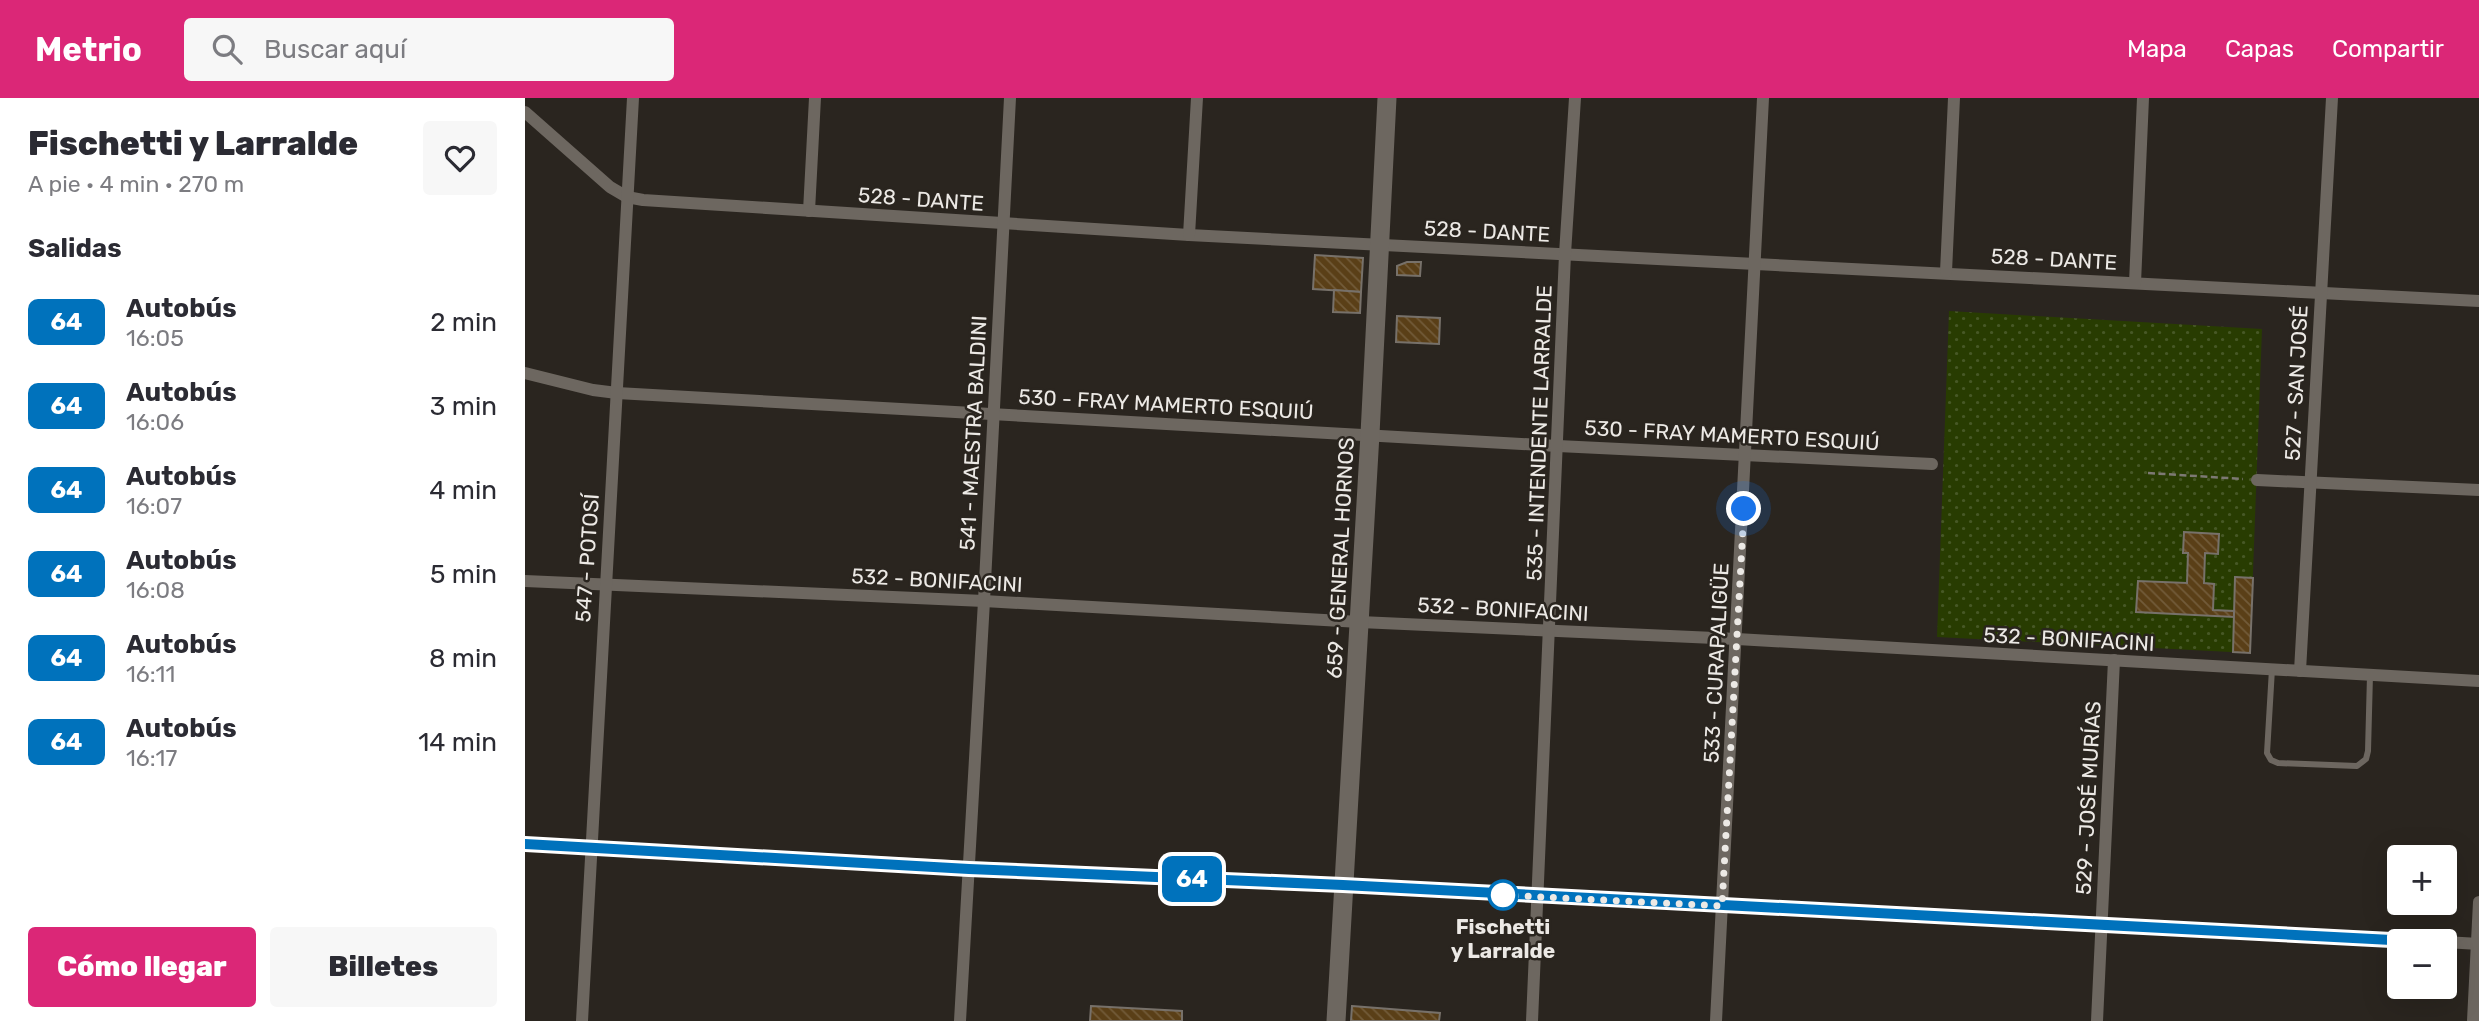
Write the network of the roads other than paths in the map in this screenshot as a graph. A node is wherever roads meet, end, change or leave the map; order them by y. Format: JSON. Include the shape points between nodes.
{"nodes":[{"id":1,"x":633,"y":98,"type":"edge"},
{"id":2,"x":815,"y":98,"type":"edge"},
{"id":3,"x":1010,"y":98,"type":"edge"},
{"id":4,"x":1197,"y":98,"type":"edge"},
{"id":5,"x":1387,"y":98,"type":"edge"},
{"id":6,"x":1576,"y":98,"type":"edge"},
{"id":7,"x":1763,"y":98,"type":"edge"},
{"id":8,"x":1955,"y":98,"type":"edge"},
{"id":9,"x":2143,"y":98,"type":"edge"},
{"id":10,"x":2332,"y":98,"type":"edge"},
{"id":11,"x":525,"y":112,"type":"edge"},
{"id":12,"x":627,"y":197,"type":"junction"},
{"id":13,"x":809,"y":211,"type":"junction"},
{"id":14,"x":1003,"y":223,"type":"junction"},
{"id":15,"x":1189,"y":235,"type":"junction"},
{"id":16,"x":1379,"y":244,"type":"junction"},
{"id":17,"x":1565,"y":254,"type":"junction"},
{"id":18,"x":1755,"y":265,"type":"junction"},
{"id":19,"x":1946,"y":272,"type":"junction"},
{"id":20,"x":2135,"y":283,"type":"junction"},
{"id":21,"x":2321,"y":293,"type":"junction"},
{"id":22,"x":2479,"y":301,"type":"edge"},
{"id":23,"x":525,"y":373,"type":"edge"},
{"id":24,"x":617,"y":393,"type":"junction"},
{"id":25,"x":993,"y":413,"type":"junction"},
{"id":26,"x":1370,"y":435,"type":"junction"},
{"id":27,"x":1558,"y":446,"type":"junction"},
{"id":28,"x":1746,"y":454,"type":"junction"},
{"id":29,"x":1932,"y":464,"type":"dead end"},
{"id":30,"x":2257,"y":480,"type":"road end"},
{"id":31,"x":2309,"y":482,"type":"junction"},
{"id":32,"x":2479,"y":491,"type":"edge"},
{"id":33,"x":525,"y":581,"type":"edge"},
{"id":34,"x":605,"y":585,"type":"junction"},
{"id":35,"x":984,"y":601,"type":"junction"},
{"id":36,"x":1360,"y":622,"type":"junction"},
{"id":37,"x":1549,"y":631,"type":"junction"},
{"id":38,"x":1737,"y":639,"type":"junction"},
{"id":39,"x":2115,"y":660,"type":"junction"},
{"id":40,"x":2272,"y":669,"type":"junction"},
{"id":41,"x":2300,"y":671,"type":"junction"},
{"id":42,"x":2370,"y":675,"type":"junction"},
{"id":43,"x":2479,"y":681,"type":"edge"},
{"id":44,"x":525,"y":844,"type":"edge"},
{"id":45,"x":590,"y":848,"type":"junction"},
{"id":46,"x":969,"y":869,"type":"junction"},
{"id":47,"x":1343,"y":885,"type":"junction"},
{"id":48,"x":1538,"y":897,"type":"junction"},
{"id":49,"x":2479,"y":902,"type":"edge"},
{"id":50,"x":1722,"y":906,"type":"junction"},
{"id":51,"x":2101,"y":924,"type":"junction"},
{"id":52,"x":2387,"y":940,"type":"edge"},
{"id":53,"x":2457,"y":943,"type":"edge"},
{"id":54,"x":2478,"y":944,"type":"edge"},
{"id":55,"x":582,"y":1021,"type":"edge"},
{"id":56,"x":960,"y":1021,"type":"edge"},
{"id":57,"x":1336,"y":1021,"type":"edge"},
{"id":58,"x":1532,"y":1021,"type":"edge"},
{"id":59,"x":1716,"y":1021,"type":"edge"},
{"id":60,"x":2097,"y":1021,"type":"edge"},
{"id":61,"x":2473,"y":1021,"type":"edge"}],
"edges":[{"from":1,"to":12,"type":"street","name":"547 - POTOSÍ"},
{"from":2,"to":13,"type":"street"},
{"from":3,"to":14,"type":"street","name":"541 - MAESTRA BALDINI"},
{"from":4,"to":15,"type":"street"},
{"from":5,"to":16,"type":"street","name":"659 - GENERAL HORNOS"},
{"from":6,"to":17,"type":"street","name":"535 - INTENDENTE LARRALDE"},
{"from":7,"to":18,"type":"street","name":"533 - CURAPALIGÜE"},
{"from":8,"to":19,"type":"street"},
{"from":9,"to":20,"type":"street"},
{"from":10,"to":21,"type":"street","name":"527 - SAN JOSÉ"},
{"from":11,"to":12,"type":"street"},
{"from":12,"to":13,"type":"street","name":"528 - DANTE"},
{"from":12,"to":24,"type":"street","name":"547 - POTOSÍ"},
{"from":13,"to":14,"type":"street","name":"528 - DANTE"},
{"from":14,"to":15,"type":"street","name":"528 - DANTE"},
{"from":14,"to":25,"type":"street","name":"541 - MAESTRA BALDINI"},
{"from":15,"to":16,"type":"street","name":"528 - DANTE"},
{"from":16,"to":17,"type":"street","name":"528 - DANTE"},
{"from":16,"to":26,"type":"street","name":"659 - GENERAL HORNOS"},
{"from":17,"to":18,"type":"street","name":"528 - DANTE"},
{"from":17,"to":27,"type":"street","name":"535 - INTENDENTE LARRALDE"},
{"from":18,"to":19,"type":"street","name":"528 - DANTE"},
{"from":18,"to":28,"type":"street","name":"533 - CURAPALIGÜE"},
{"from":19,"to":20,"type":"street","name":"528 - DANTE"},
{"from":20,"to":21,"type":"street","name":"528 - DANTE"},
{"from":21,"to":22,"type":"street","name":"528 - DANTE"},
{"from":21,"to":31,"type":"street","name":"527 - SAN JOSÉ"},
{"from":23,"to":24,"type":"street","name":"530 - FRAY MAMERTO ESQUIÚ"},
{"from":24,"to":25,"type":"street","name":"530 - FRAY MAMERTO ESQUIÚ"},
{"from":24,"to":34,"type":"street","name":"547 - POTOSÍ"},
{"from":25,"to":26,"type":"street","name":"530 - FRAY MAMERTO ESQUIÚ"},
{"from":25,"to":35,"type":"street","name":"541 - MAESTRA BALDINI"},
{"from":26,"to":27,"type":"street","name":"530 - FRAY MAMERTO ESQUIÚ"},
{"from":26,"to":36,"type":"street","name":"659 - GENERAL HORNOS"},
{"from":27,"to":28,"type":"street","name":"530 - FRAY MAMERTO ESQUIÚ"},
{"from":27,"to":37,"type":"street","name":"535 - INTENDENTE LARRALDE"},
{"from":28,"to":29,"type":"street","name":"530 - FRAY MAMERTO ESQUIÚ"},
{"from":28,"to":38,"type":"street","name":"533 - CURAPALIGÜE"},
{"from":30,"to":31,"type":"street"},
{"from":31,"to":32,"type":"street"},
{"from":31,"to":41,"type":"street","name":"527 - SAN JOSÉ"},
{"from":33,"to":34,"type":"street","name":"532 - BONIFACINI"},
{"from":34,"to":35,"type":"street","name":"532 - BONIFACINI"},
{"from":34,"to":45,"type":"street","name":"547 - POTOSÍ"},
{"from":35,"to":36,"type":"street","name":"532 - BONIFACINI"},
{"from":35,"to":46,"type":"street","name":"541 - MAESTRA BALDINI"},
{"from":36,"to":37,"type":"street","name":"532 - BONIFACINI"},
{"from":36,"to":47,"type":"street","name":"659 - GENERAL HORNOS"},
{"from":37,"to":38,"type":"street","name":"532 - BONIFACINI"},
{"from":37,"to":48,"type":"street","name":"535 - INTENDENTE LARRALDE"},
{"from":38,"to":39,"type":"street","name":"532 - BONIFACINI"},
{"from":38,"to":50,"type":"street","name":"533 - CURAPALIGÜE"},
{"from":39,"to":40,"type":"street","name":"532 - BONIFACINI"},
{"from":39,"to":51,"type":"street","name":"529 - JOSÉ MURÍAS"},
{"from":40,"to":41,"type":"street","name":"532 - BONIFACINI"},
{"from":40,"to":42,"type":"lane","via":[[2267,753],[2278,763],[2362,764],[2368,751]]},
{"from":41,"to":42,"type":"street","name":"532 - BONIFACINI"},
{"from":42,"to":43,"type":"street","name":"532 - BONIFACINI"},
{"from":44,"to":45,"type":"street"},
{"from":45,"to":46,"type":"street"},
{"from":45,"to":55,"type":"street","name":"547 - POTOSÍ"},
{"from":46,"to":47,"type":"street"},
{"from":46,"to":56,"type":"street","name":"541 - MAESTRA BALDINI"},
{"from":47,"to":48,"type":"street"},
{"from":47,"to":57,"type":"street","name":"659 - GENERAL HORNOS"},
{"from":48,"to":50,"type":"street"},
{"from":48,"to":58,"type":"street","name":"535 - INTENDENTE LARRALDE"},
{"from":49,"to":54,"type":"street"},
{"from":50,"to":51,"type":"street"},
{"from":50,"to":59,"type":"street","name":"533 - CURAPALIGÜE"},
{"from":51,"to":52,"type":"street"},
{"from":51,"to":60,"type":"street","name":"529 - JOSÉ MURÍAS"},
{"from":53,"to":54,"type":"street"},
{"from":54,"to":61,"type":"street"}]}
